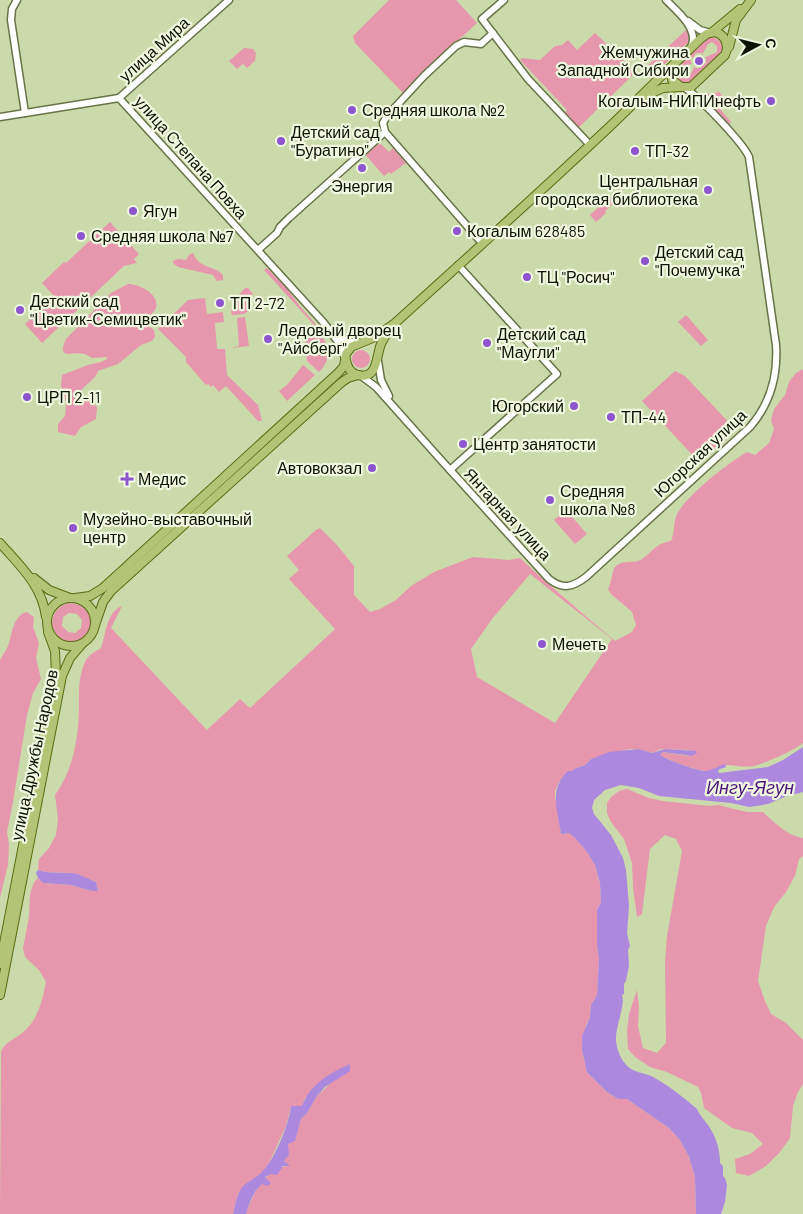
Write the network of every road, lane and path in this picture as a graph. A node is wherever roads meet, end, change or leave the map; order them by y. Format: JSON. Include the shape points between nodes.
{"nodes":[{"id":1,"x":17,"y":0,"type":"edge"},
{"id":2,"x":229,"y":0,"type":"edge"},
{"id":3,"x":504,"y":0,"type":"edge"},
{"id":4,"x":666,"y":0,"type":"edge"},
{"id":5,"x":751,"y":0,"type":"edge"},
{"id":6,"x":683,"y":18,"type":"junction"},
{"id":7,"x":493,"y":33,"type":"junction"},
{"id":8,"x":711,"y":33,"type":"junction"},
{"id":9,"x":689,"y":50,"type":"junction"},
{"id":10,"x":727,"y":52,"type":"junction"},
{"id":11,"x":676,"y":61,"type":"junction"},
{"id":12,"x":699,"y":81,"type":"junction"},
{"id":13,"x":683,"y":87,"type":"junction"},
{"id":14,"x":119,"y":98,"type":"junction"},
{"id":15,"x":639,"y":99,"type":"junction"},
{"id":16,"x":702,"y":103,"type":"junction"},
{"id":17,"x":25,"y":113,"type":"junction"},
{"id":18,"x":0,"y":117,"type":"edge"},
{"id":19,"x":385,"y":132,"type":"junction"},
{"id":20,"x":590,"y":145,"type":"junction"},
{"id":21,"x":482,"y":243,"type":"junction"},
{"id":22,"x":258,"y":250,"type":"junction"},
{"id":23,"x":458,"y":265,"type":"junction"},
{"id":24,"x":324,"y":323,"type":"junction"},
{"id":25,"x":395,"y":323,"type":"junction"},
{"id":26,"x":359,"y":343,"type":"junction"},
{"id":27,"x":378,"y":359,"type":"junction"},
{"id":28,"x":346,"y":360,"type":"junction"},
{"id":29,"x":359,"y":375,"type":"junction"},
{"id":30,"x":398,"y":410,"type":"junction"},
{"id":31,"x":450,"y":470,"type":"junction"},
{"id":32,"x":0,"y":543,"type":"edge"},
{"id":33,"x":24,"y":569,"type":"junction"},
{"id":34,"x":562,"y":586,"type":"joint"},
{"id":35,"x":73,"y":598,"type":"junction"},
{"id":36,"x":95,"y":625,"type":"junction"},
{"id":37,"x":48,"y":628,"type":"junction"},
{"id":38,"x":82,"y":644,"type":"junction"},
{"id":39,"x":0,"y":964,"type":"edge"},
{"id":40,"x":0,"y":995,"type":"edge"}],
"edges":[{"from":1,"to":17,"type":"street","via":[[11,20]]},
{"from":2,"to":14,"type":"street","name":"улица Мира"},
{"from":3,"to":7,"type":"street","via":[[482,19]]},
{"from":4,"to":6,"type":"street"},
{"from":5,"to":8,"type":"main road"},
{"from":5,"to":10,"type":"main road","via":[[736,20]]},
{"from":6,"to":8,"type":"street","via":[[700,30]]},
{"from":6,"to":9,"type":"street","via":[[694,42]]},
{"from":7,"to":19,"type":"street","via":[[481,44],[464,42],[456,46],[386,116],[383,123]]},
{"from":7,"to":20,"type":"street","via":[[528,79]]},
{"from":8,"to":9,"type":"main road"},
{"from":8,"to":10,"type":"main road","via":[[724,38],[728,44]]},
{"from":9,"to":11,"type":"main road"},
{"from":10,"to":12,"type":"main road"},
{"from":11,"to":13,"type":"main road","via":[[671,68],[671,76]]},
{"from":11,"to":15,"type":"main road"},
{"from":12,"to":13,"type":"main road","via":[[691,87]]},
{"from":12,"to":16,"type":"street","via":[[697,92]]},
{"from":13,"to":15,"type":"main road","via":[[662,88]]},
{"from":13,"to":16,"type":"street","name":"Югорская улица"},
{"from":14,"to":17,"type":"street","name":"улица Степана Повха"},
{"from":14,"to":22,"type":"street","name":"улица Степана Повха"},
{"from":15,"to":20,"type":"main road"},
{"from":16,"to":34,"type":"street","name":"Югорская улица","via":[[750,159],[776,345],[774,383],[758,417],[744,433],[580,581],[573,586]]},
{"from":17,"to":18,"type":"street","name":"улица Степана Повха"},
{"from":19,"to":21,"type":"street"},
{"from":19,"to":22,"type":"street","via":[[295,212]]},
{"from":20,"to":21,"type":"main road"},
{"from":21,"to":23,"type":"main road"},
{"from":22,"to":24,"type":"street","name":"улица Степана Повха"},
{"from":23,"to":25,"type":"main road"},
{"from":23,"to":31,"type":"street","via":[[557,374]]},
{"from":24,"to":26,"type":"street","via":[[343,339]]},
{"from":24,"to":28,"type":"street","via":[[341,346]]},
{"from":25,"to":26,"type":"main road","via":[[375,337]]},
{"from":25,"to":27,"type":"main road","via":[[381,343]]},
{"from":26,"to":27,"type":"main road","via":[[371,346]]},
{"from":26,"to":28,"type":"main road","via":[[349,350]]},
{"from":27,"to":29,"type":"main road","via":[[372,371]]},
{"from":27,"to":30,"type":"street","via":[[382,384]]},
{"from":28,"to":29,"type":"main road","via":[[350,370]]},
{"from":28,"to":35,"type":"main road","via":[[338,373],[103,588],[90,596]]},
{"from":29,"to":30,"type":"street","via":[[372,383]]},
{"from":29,"to":36,"type":"main road","via":[[342,382],[111,591],[103,602]]},
{"from":30,"to":31,"type":"street","name":"Янтарная улица"},
{"from":31,"to":34,"type":"street","name":"Янтарная улица","via":[[549,579]]},
{"from":32,"to":33,"type":"main road"},
{"from":33,"to":35,"type":"main road","via":[[49,590]]},
{"from":33,"to":37,"type":"main road","name":"улица Дружбы Народов","via":[[41,596]]},
{"from":35,"to":36,"type":"main road","via":[[90,608]]},
{"from":35,"to":37,"type":"main road","via":[[53,606],[48,616]]},
{"from":36,"to":38,"type":"main road","via":[[90,637]]},
{"from":37,"to":38,"type":"main road","via":[[61,645],[72,647]]},
{"from":37,"to":39,"type":"main road","name":"улица Дружбы Народов","via":[[56,656],[56,675]]},
{"from":38,"to":40,"type":"main road","name":"улица Дружбы Народов","via":[[70,658],[62,676]]}]}
